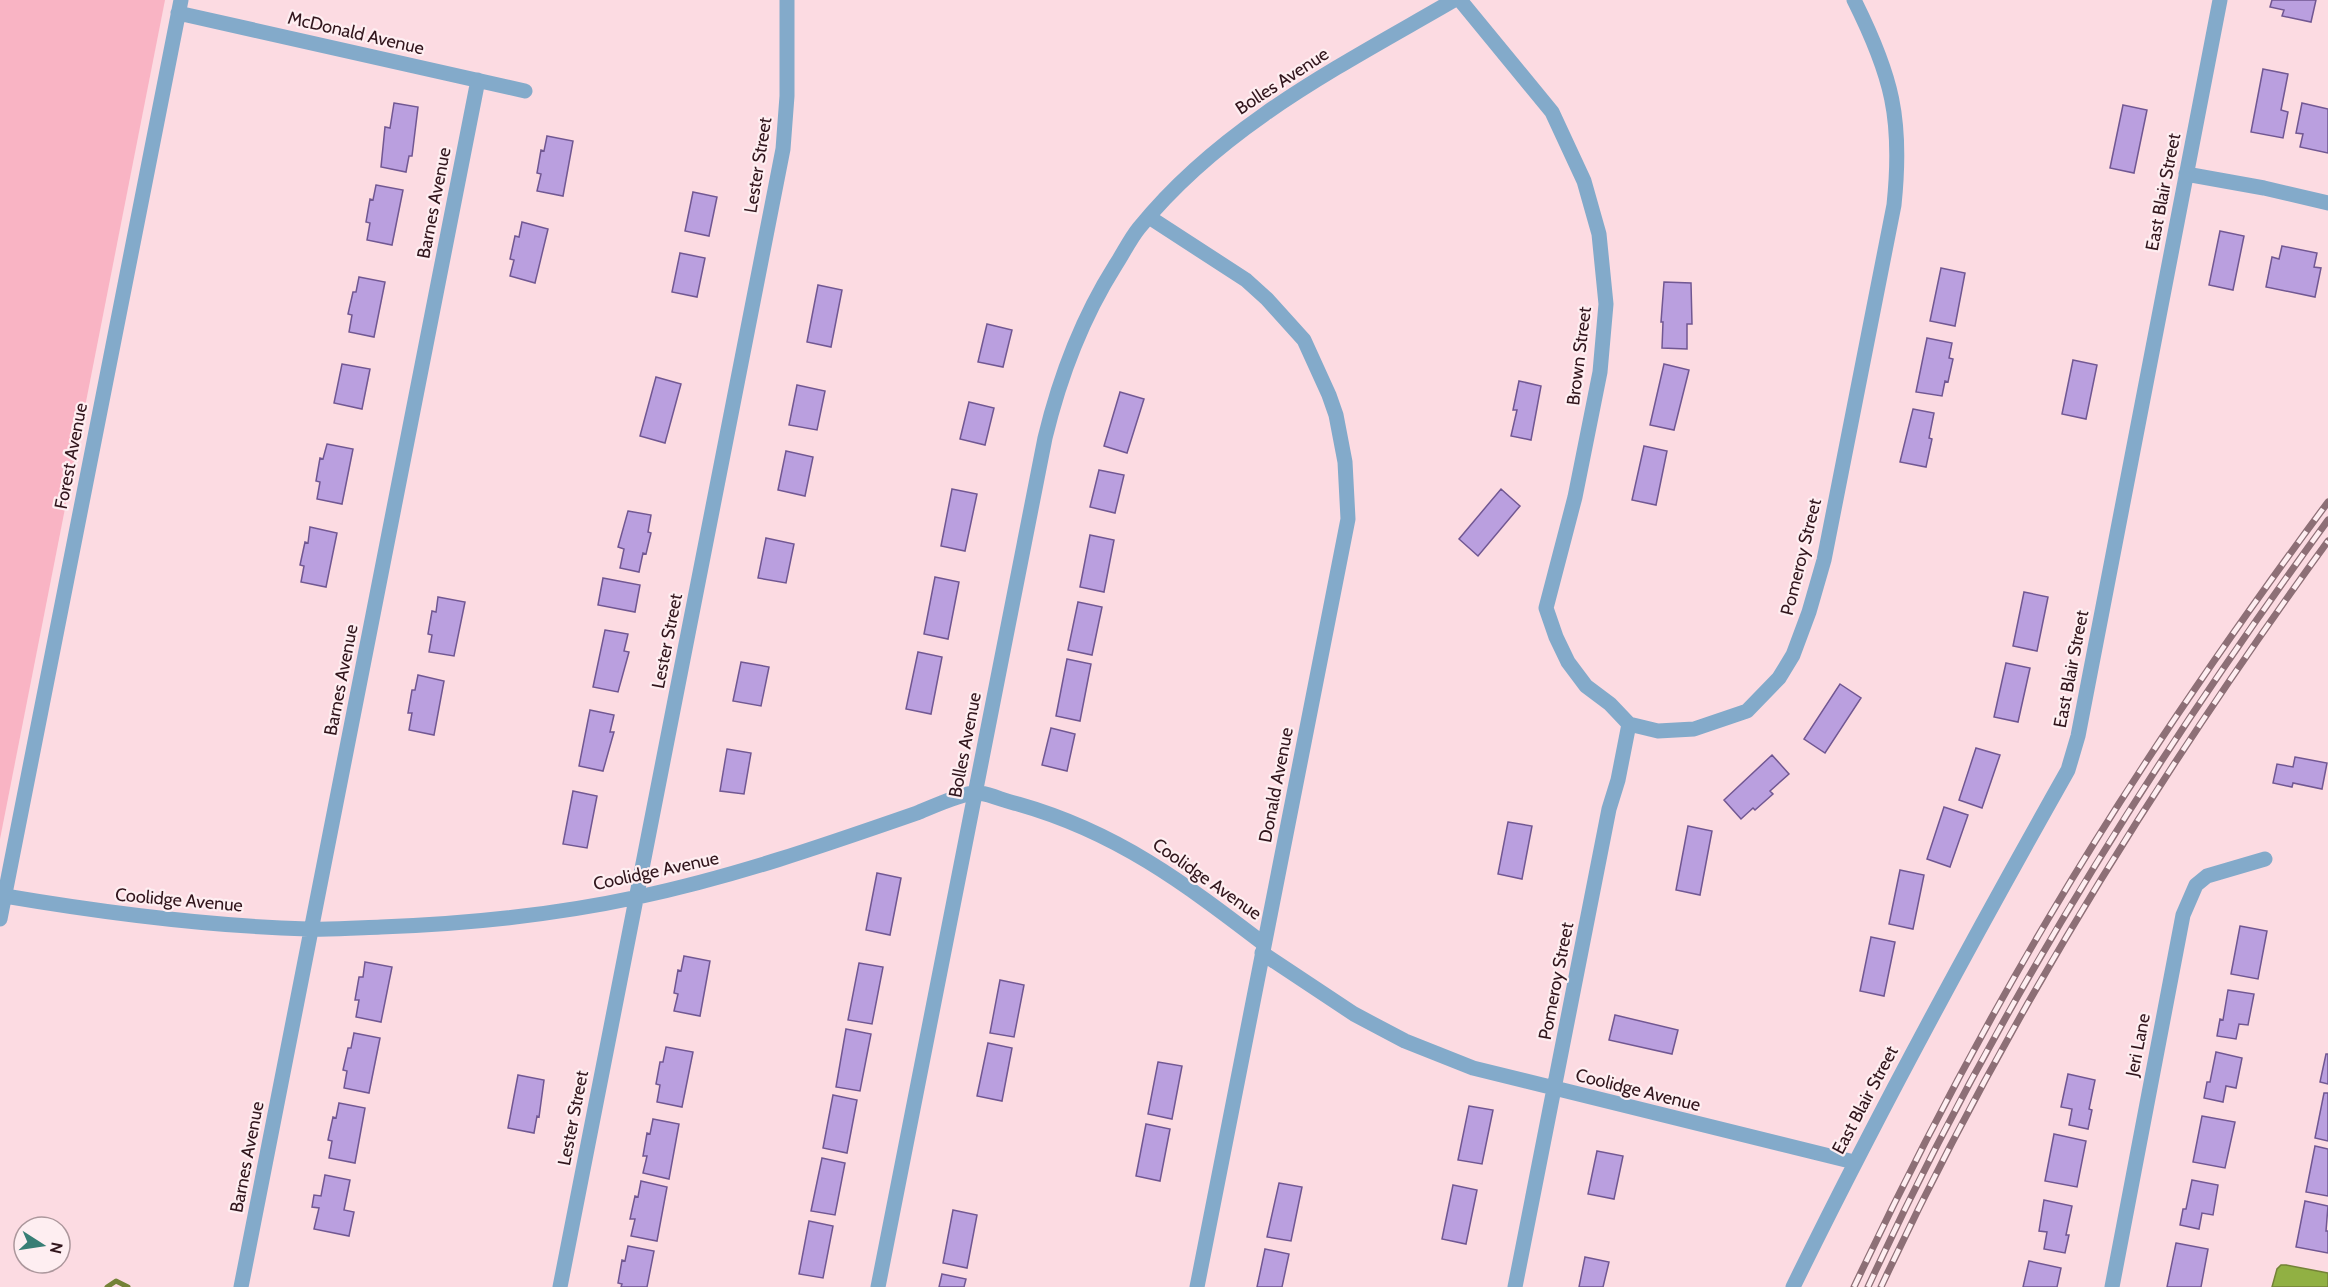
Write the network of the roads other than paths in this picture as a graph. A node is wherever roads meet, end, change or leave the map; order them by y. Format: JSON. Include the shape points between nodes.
{"nodes":[{"id":1,"x":787,"y":0,"type":"edge"},
{"id":2,"x":1454,"y":0,"type":"edge"},
{"id":3,"x":1460,"y":0,"type":"edge"},
{"id":4,"x":1854,"y":0,"type":"edge"},
{"id":5,"x":2220,"y":0,"type":"edge"},
{"id":6,"x":179,"y":7,"type":"edge"},
{"id":7,"x":478,"y":80,"type":"junction"},
{"id":8,"x":525,"y":91,"type":"dead end"},
{"id":9,"x":2186,"y":174,"type":"junction"},
{"id":10,"x":2328,"y":203,"type":"edge"},
{"id":11,"x":1149,"y":217,"type":"junction"},
{"id":12,"x":1629,"y":724,"type":"junction"},
{"id":13,"x":975,"y":792,"type":"junction"},
{"id":14,"x":2265,"y":859,"type":"dead end"},
{"id":15,"x":5,"y":896,"type":"junction"},
{"id":16,"x":636,"y":898,"type":"junction"},
{"id":17,"x":0,"y":919,"type":"edge"},
{"id":18,"x":311,"y":930,"type":"junction"},
{"id":19,"x":1263,"y":948,"type":"junction"},
{"id":20,"x":1554,"y":1089,"type":"junction"},
{"id":21,"x":1854,"y":1162,"type":"junction"},
{"id":22,"x":241,"y":1287,"type":"edge"},
{"id":23,"x":560,"y":1287,"type":"edge"},
{"id":24,"x":878,"y":1287,"type":"edge"},
{"id":25,"x":1197,"y":1287,"type":"edge"},
{"id":26,"x":1515,"y":1287,"type":"edge"},
{"id":27,"x":1793,"y":1287,"type":"edge"},
{"id":28,"x":2112,"y":1287,"type":"edge"}],
"edges":[{"from":1,"to":16,"type":"street","name":"Lester Street","via":[[783,149]]},
{"from":2,"to":11,"type":"street","name":"Bolles Avenue","via":[[1302,88],[1249,125],[1184,179]]},
{"from":3,"to":12,"type":"street","name":"Brown Street","via":[[1552,112],[1584,181],[1599,234],[1606,304],[1600,372],[1575,497],[1546,608],[1568,662],[1586,687]]},
{"from":4,"to":12,"type":"street","name":"Pomeroy Street","via":[[1879,52],[1892,93],[1898,169],[1835,509],[1816,591],[1793,655],[1779,678],[1747,711],[1694,729],[1658,730]]},
{"from":5,"to":9,"type":"street","name":"East Blair Street"},
{"from":6,"to":7,"type":"street","name":"McDonald Avenue"},
{"from":6,"to":15,"type":"street","name":"Forest Avenue"},
{"from":7,"to":8,"type":"street","name":"McDonald Avenue"},
{"from":7,"to":18,"type":"street","name":"Barnes Avenue"},
{"from":9,"to":10,"type":"street"},
{"from":9,"to":21,"type":"street","name":"East Blair Street","via":[[2078,736],[2068,770]]},
{"from":11,"to":13,"type":"street","name":"Bolles Avenue","via":[[1093,300],[1055,395]]},
{"from":11,"to":19,"type":"street","name":"Donald Avenue","via":[[1233,270],[1304,340],[1329,395],[1341,434],[1348,519]]},
{"from":12,"to":20,"type":"street","name":"Pomeroy Street"},
{"from":13,"to":16,"type":"street","name":"Coolidge Avenue","via":[[804,852]]},
{"from":13,"to":19,"type":"street","name":"Coolidge Avenue","via":[[1072,822],[1139,855],[1191,888]]},
{"from":13,"to":24,"type":"street","name":"Bolles Avenue"},
{"from":14,"to":28,"type":"street","name":"Jeri Lane","via":[[2207,876],[2196,885],[2183,915]]},
{"from":15,"to":17,"type":"street","name":"Forest Avenue"},
{"from":15,"to":18,"type":"street","name":"Coolidge Avenue","via":[[155,918]]},
{"from":16,"to":18,"type":"street","name":"Coolidge Avenue","via":[[473,921]]},
{"from":16,"to":23,"type":"street","name":"Lester Street"},
{"from":18,"to":22,"type":"street","name":"Barnes Avenue"},
{"from":19,"to":20,"type":"street","name":"Coolidge Avenue","via":[[1354,1014],[1405,1041],[1473,1068]]},
{"from":19,"to":25,"type":"street","name":"Donald Avenue"},
{"from":20,"to":21,"type":"street","name":"Coolidge Avenue"},
{"from":20,"to":26,"type":"street","name":"Pomeroy Street"},
{"from":21,"to":27,"type":"street","name":"East Blair Street"}]}
